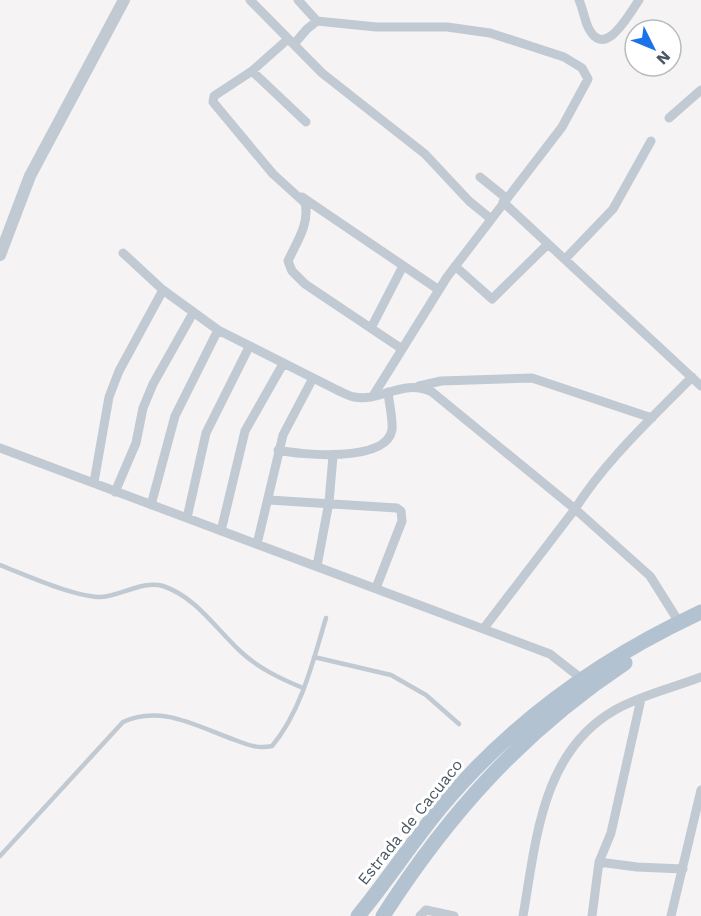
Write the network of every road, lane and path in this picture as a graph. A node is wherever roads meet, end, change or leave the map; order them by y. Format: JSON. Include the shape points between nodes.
{"nodes":[{"id":1,"x":124,"y":0,"type":"edge"},
{"id":2,"x":250,"y":0,"type":"edge"},
{"id":3,"x":298,"y":0,"type":"edge"},
{"id":4,"x":579,"y":0,"type":"edge"},
{"id":5,"x":639,"y":0,"type":"edge"},
{"id":6,"x":317,"y":21,"type":"junction"},
{"id":7,"x":291,"y":41,"type":"junction"},
{"id":8,"x":252,"y":71,"type":"junction"},
{"id":9,"x":701,"y":90,"type":"edge"},
{"id":10,"x":669,"y":118,"type":"dead end"},
{"id":11,"x":306,"y":122,"type":"dead end"},
{"id":12,"x":651,"y":141,"type":"dead end"},
{"id":13,"x":480,"y":177,"type":"dead end"},
{"id":14,"x":300,"y":196,"type":"junction"},
{"id":15,"x":505,"y":200,"type":"junction"},
{"id":16,"x":16,"y":208,"type":"junction"},
{"id":17,"x":491,"y":219,"type":"junction"},
{"id":18,"x":0,"y":230,"type":"edge"},
{"id":19,"x":548,"y":244,"type":"junction"},
{"id":20,"x":123,"y":253,"type":"dead end"},
{"id":21,"x":0,"y":255,"type":"edge"},
{"id":22,"x":565,"y":259,"type":"junction"},
{"id":23,"x":403,"y":266,"type":"junction"},
{"id":24,"x":455,"y":266,"type":"junction"},
{"id":25,"x":163,"y":290,"type":"junction"},
{"id":26,"x":439,"y":290,"type":"junction"},
{"id":27,"x":193,"y":313,"type":"junction"},
{"id":28,"x":371,"y":328,"type":"junction"},
{"id":29,"x":218,"y":330,"type":"junction"},
{"id":30,"x":249,"y":347,"type":"junction"},
{"id":31,"x":402,"y":349,"type":"junction"},
{"id":32,"x":283,"y":364,"type":"junction"},
{"id":33,"x":692,"y":377,"type":"junction"},
{"id":34,"x":312,"y":378,"type":"junction"},
{"id":35,"x":419,"y":386,"type":"junction"},
{"id":36,"x":701,"y":386,"type":"edge"},
{"id":37,"x":388,"y":392,"type":"junction"},
{"id":38,"x":373,"y":396,"type":"junction"},
{"id":39,"x":652,"y":418,"type":"junction"},
{"id":40,"x":0,"y":448,"type":"edge"},
{"id":41,"x":278,"y":450,"type":"junction"},
{"id":42,"x":333,"y":456,"type":"junction"},
{"id":43,"x":94,"y":482,"type":"junction"},
{"id":44,"x":115,"y":492,"type":"junction"},
{"id":45,"x":269,"y":500,"type":"junction"},
{"id":46,"x":329,"y":502,"type":"junction"},
{"id":47,"x":151,"y":505,"type":"junction"},
{"id":48,"x":575,"y":509,"type":"junction"},
{"id":49,"x":187,"y":518,"type":"junction"},
{"id":50,"x":221,"y":531,"type":"junction"},
{"id":51,"x":257,"y":544,"type":"junction"},
{"id":52,"x":0,"y":565,"type":"edge"},
{"id":53,"x":316,"y":566,"type":"junction"},
{"id":54,"x":376,"y":588,"type":"junction"},
{"id":55,"x":701,"y":612,"type":"edge"},
{"id":56,"x":326,"y":618,"type":"dead end"},
{"id":57,"x":701,"y":621,"type":"edge"},
{"id":58,"x":679,"y":622,"type":"junction"},
{"id":59,"x":484,"y":628,"type":"junction"},
{"id":60,"x":314,"y":657,"type":"junction"},
{"id":61,"x":701,"y":677,"type":"edge"},
{"id":62,"x":582,"y":679,"type":"junction"},
{"id":63,"x":303,"y":687,"type":"junction"},
{"id":64,"x":641,"y":699,"type":"junction"},
{"id":65,"x":459,"y":724,"type":"dead end"},
{"id":66,"x":701,"y":790,"type":"edge"},
{"id":67,"x":0,"y":856,"type":"edge"},
{"id":68,"x":599,"y":862,"type":"junction"},
{"id":69,"x":683,"y":869,"type":"junction"},
{"id":70,"x":358,"y":916,"type":"edge"},
{"id":71,"x":383,"y":916,"type":"edge"},
{"id":72,"x":420,"y":916,"type":"edge"},
{"id":73,"x":454,"y":916,"type":"edge"},
{"id":74,"x":523,"y":916,"type":"edge"},
{"id":75,"x":592,"y":916,"type":"edge"},
{"id":76,"x":671,"y":916,"type":"edge"}],
"edges":[{"from":1,"to":16,"type":"street"},
{"from":2,"to":7,"type":"street"},
{"from":3,"to":6,"type":"street"},
{"from":4,"to":5,"type":"street","via":[[588,26],[601,41],[618,30]]},
{"from":6,"to":7,"type":"street"},
{"from":6,"to":15,"type":"street","via":[[376,27],[447,27],[490,33],[564,57],[582,68],[588,79],[580,97],[562,127]]},
{"from":7,"to":8,"type":"street"},
{"from":7,"to":17,"type":"street","via":[[330,80],[425,154]]},
{"from":8,"to":11,"type":"street"},
{"from":8,"to":14,"type":"street","via":[[214,96],[213,102],[273,174]]},
{"from":9,"to":10,"type":"street"},
{"from":12,"to":22,"type":"street","via":[[613,209]]},
{"from":13,"to":15,"type":"street"},
{"from":14,"to":23,"type":"street"},
{"from":14,"to":28,"type":"street","via":[[306,216],[288,261],[292,271]]},
{"from":15,"to":17,"type":"street"},
{"from":15,"to":19,"type":"street"},
{"from":16,"to":18,"type":"street"},
{"from":16,"to":21,"type":"street"},
{"from":17,"to":24,"type":"street"},
{"from":19,"to":22,"type":"street"},
{"from":19,"to":24,"type":"street","via":[[492,299]]},
{"from":20,"to":25,"type":"street"},
{"from":22,"to":33,"type":"street"},
{"from":23,"to":26,"type":"street"},
{"from":23,"to":28,"type":"street"},
{"from":24,"to":26,"type":"street"},
{"from":25,"to":27,"type":"street"},
{"from":25,"to":43,"type":"street","via":[[119,371],[109,398]]},
{"from":26,"to":31,"type":"street"},
{"from":27,"to":29,"type":"street"},
{"from":27,"to":44,"type":"street","via":[[153,384],[136,443]]},
{"from":28,"to":31,"type":"street"},
{"from":29,"to":30,"type":"street"},
{"from":29,"to":47,"type":"street","via":[[175,416]]},
{"from":30,"to":32,"type":"street"},
{"from":30,"to":49,"type":"street","via":[[206,433]]},
{"from":31,"to":38,"type":"street"},
{"from":32,"to":34,"type":"street"},
{"from":32,"to":50,"type":"street","via":[[245,430]]},
{"from":33,"to":36,"type":"street"},
{"from":33,"to":39,"type":"street"},
{"from":34,"to":38,"type":"street","via":[[355,397]]},
{"from":34,"to":41,"type":"street"},
{"from":35,"to":37,"type":"street"},
{"from":35,"to":39,"type":"street","via":[[441,381],[532,378]]},
{"from":35,"to":48,"type":"street","via":[[432,392]]},
{"from":37,"to":38,"type":"street"},
{"from":37,"to":42,"type":"street","via":[[390,434],[368,450]]},
{"from":39,"to":48,"type":"street","via":[[587,490]]},
{"from":40,"to":43,"type":"street"},
{"from":41,"to":42,"type":"street"},
{"from":41,"to":45,"type":"street"},
{"from":42,"to":46,"type":"street"},
{"from":43,"to":44,"type":"street"},
{"from":44,"to":47,"type":"street"},
{"from":45,"to":46,"type":"street"},
{"from":45,"to":51,"type":"street"},
{"from":46,"to":53,"type":"street"},
{"from":46,"to":54,"type":"street","via":[[377,504],[401,511],[402,520]]},
{"from":47,"to":49,"type":"street"},
{"from":48,"to":58,"type":"street","via":[[650,576]]},
{"from":48,"to":59,"type":"street"},
{"from":49,"to":50,"type":"street"},
{"from":50,"to":51,"type":"street"},
{"from":51,"to":53,"type":"street"},
{"from":52,"to":63,"type":"lane","via":[[99,597],[142,586],[162,586],[197,607],[265,671]]},
{"from":53,"to":54,"type":"street"},
{"from":54,"to":59,"type":"street"},
{"from":55,"to":58,"type":"main road","name":"Estrada de Cacuaco"},
{"from":56,"to":60,"type":"lane"},
{"from":57,"to":71,"type":"main road","name":"Estrada de Cacuaco","via":[[624,664],[527,738],[445,826]]},
{"from":58,"to":62,"type":"main road","name":"Estrada de Cacuaco"},
{"from":59,"to":62,"type":"street","via":[[550,654]]},
{"from":60,"to":63,"type":"lane"},
{"from":60,"to":65,"type":"lane","via":[[391,675],[426,695]]},
{"from":61,"to":64,"type":"street"},
{"from":62,"to":70,"type":"main road","name":"Estrada de Cacuaco","via":[[484,760],[441,807]]},
{"from":63,"to":67,"type":"lane","via":[[281,735],[272,746],[264,748],[165,715],[138,715],[123,722]]},
{"from":64,"to":68,"type":"street","via":[[611,833]]},
{"from":64,"to":74,"type":"street","via":[[607,716],[584,735],[563,761],[542,808]]},
{"from":66,"to":69,"type":"street"},
{"from":68,"to":69,"type":"street"},
{"from":68,"to":75,"type":"street"},
{"from":69,"to":76,"type":"street"},
{"from":72,"to":73,"type":"street","via":[[426,910]]}]}
